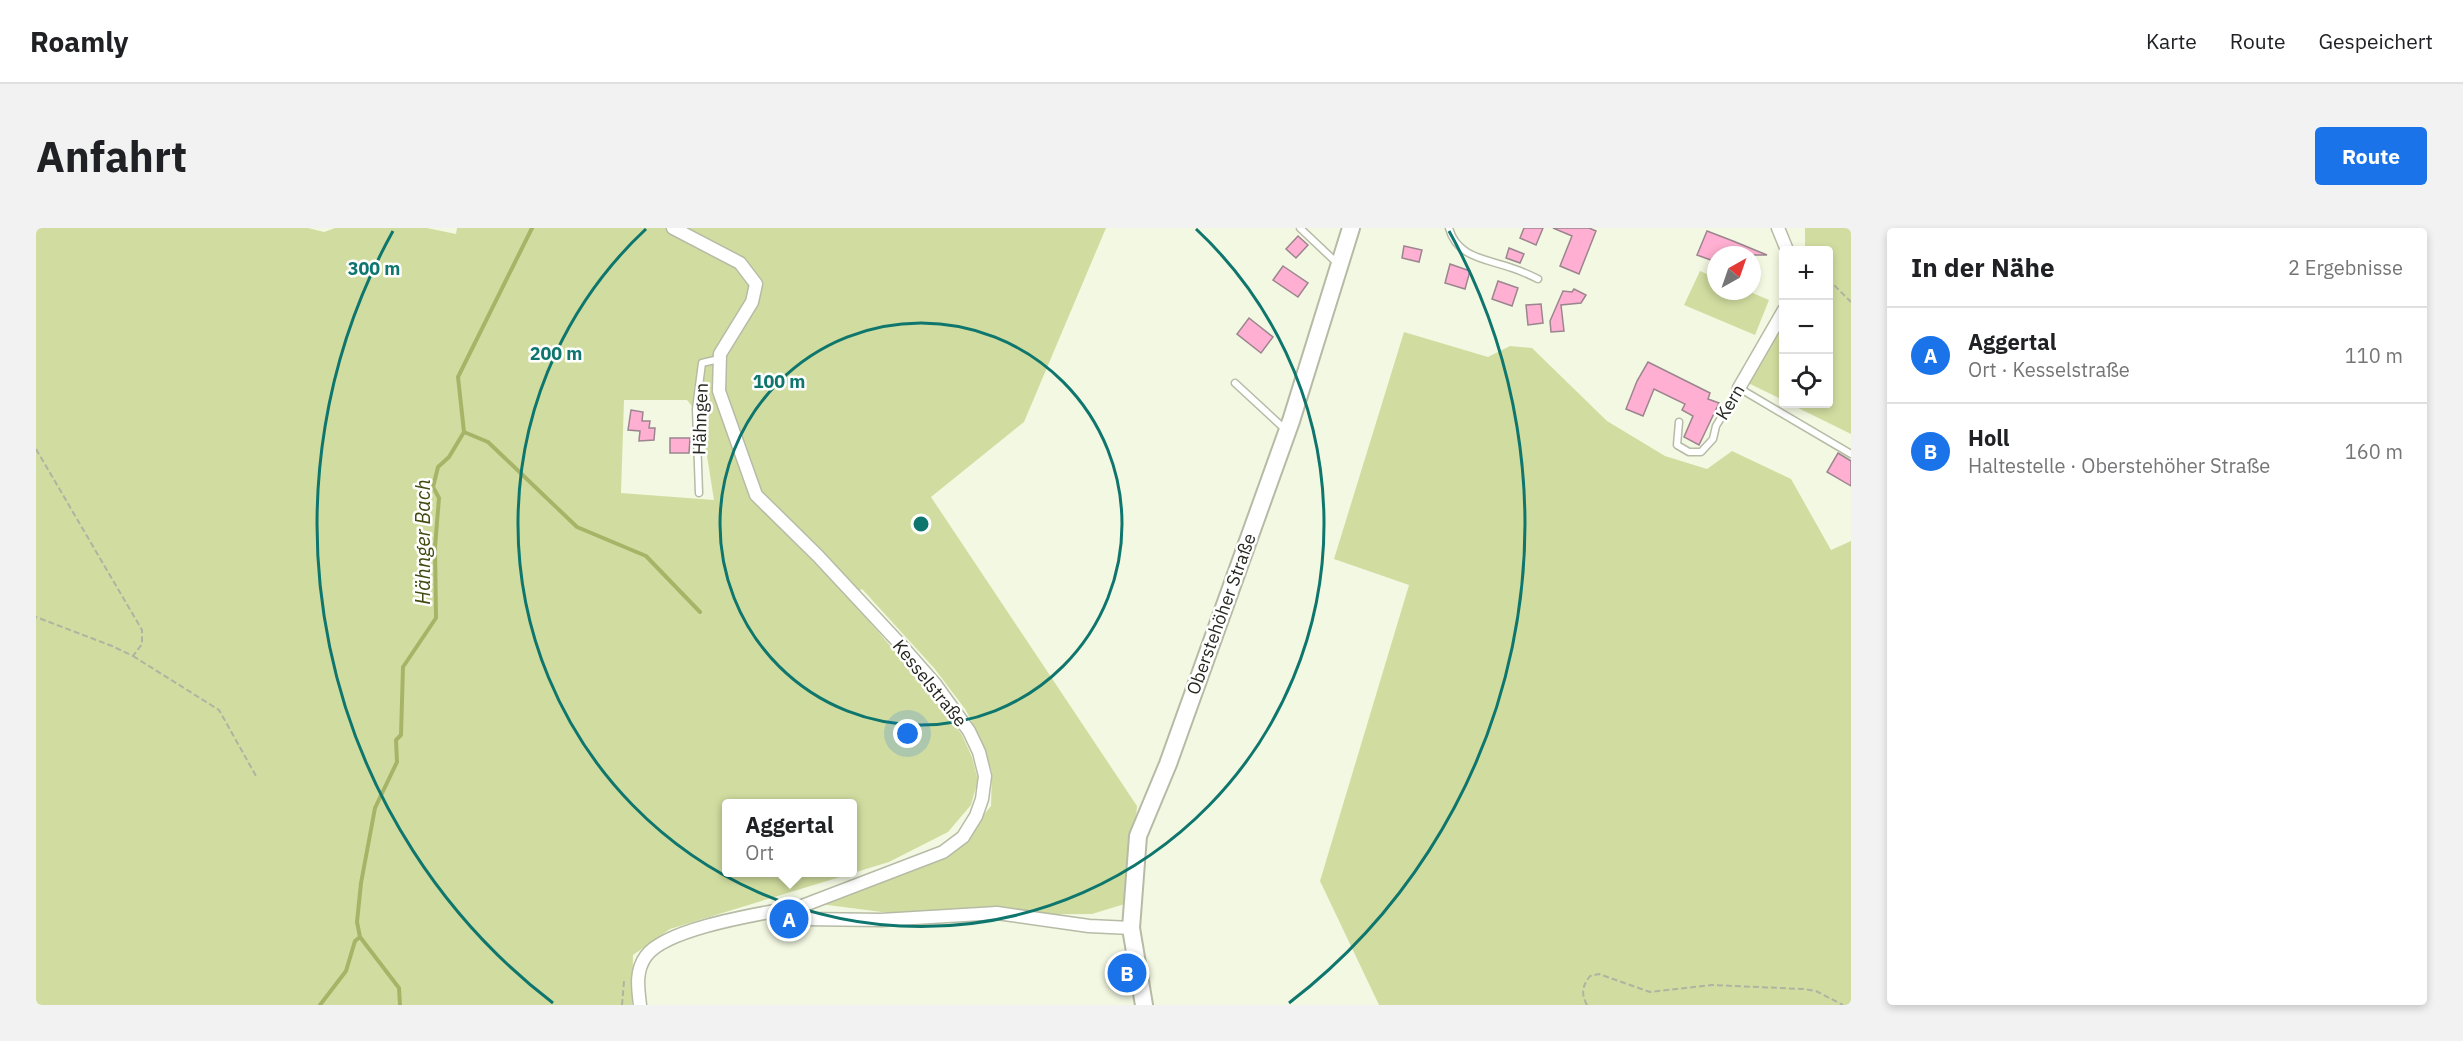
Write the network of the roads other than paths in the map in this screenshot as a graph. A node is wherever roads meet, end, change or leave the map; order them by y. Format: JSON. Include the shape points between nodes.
{"nodes":[{"id":1,"x":672,"y":228,"type":"edge"},
{"id":2,"x":1300,"y":228,"type":"edge"},
{"id":3,"x":1351,"y":228,"type":"edge"},
{"id":4,"x":1449,"y":228,"type":"edge"},
{"id":5,"x":1778,"y":228,"type":"edge"},
{"id":6,"x":1785,"y":246,"type":"edge"},
{"id":7,"x":1340,"y":266,"type":"junction"},
{"id":8,"x":1538,"y":279,"type":"dead end"},
{"id":9,"x":1779,"y":319,"type":"edge"},
{"id":10,"x":720,"y":359,"type":"junction"},
{"id":11,"x":1235,"y":383,"type":"dead end"},
{"id":12,"x":1739,"y":388,"type":"junction"},
{"id":13,"x":1679,"y":423,"type":"dead end"},
{"id":14,"x":1287,"y":432,"type":"junction"},
{"id":15,"x":1851,"y":454,"type":"edge"},
{"id":16,"x":699,"y":493,"type":"dead end"},
{"id":17,"x":802,"y":906,"type":"junction"},
{"id":18,"x":1131,"y":928,"type":"junction"},
{"id":19,"x":640,"y":1005,"type":"edge"},
{"id":20,"x":1144,"y":1005,"type":"edge"}],
"edges":[{"from":1,"to":10,"type":"street","name":"Kesselstraße","via":[[740,262],[756,284],[752,302],[730,335]]},
{"from":2,"to":7,"type":"lane"},
{"from":3,"to":7,"type":"street","name":"Oberstehöher Straße"},
{"from":4,"to":8,"type":"lane","via":[[1458,247],[1476,258]]},
{"from":5,"to":6,"type":"street"},
{"from":7,"to":14,"type":"street","name":"Oberstehöher Straße"},
{"from":9,"to":12,"type":"street","name":"Kern"},
{"from":10,"to":16,"type":"lane","name":"Hähngen","via":[[702,363],[696,409]]},
{"from":10,"to":17,"type":"street","name":"Kesselstraße","via":[[719,391],[756,495],[818,556],[935,684],[969,731],[986,776],[976,816],[963,837],[943,852]]},
{"from":11,"to":14,"type":"lane"},
{"from":12,"to":13,"type":"lane","name":"Kern","via":[[1716,426],[1713,439],[1701,452],[1689,452],[1677,445]]},
{"from":12,"to":15,"type":"lane"},
{"from":14,"to":18,"type":"street","name":"Oberstehöher Straße","via":[[1168,764],[1138,836]]},
{"from":17,"to":18,"type":"street","via":[[804,920],[997,913]]},
{"from":17,"to":19,"type":"street","name":"Kesselstraße","via":[[689,931],[651,950],[637,981]]},
{"from":18,"to":20,"type":"street","name":"Oberstehöher Straße"}]}
